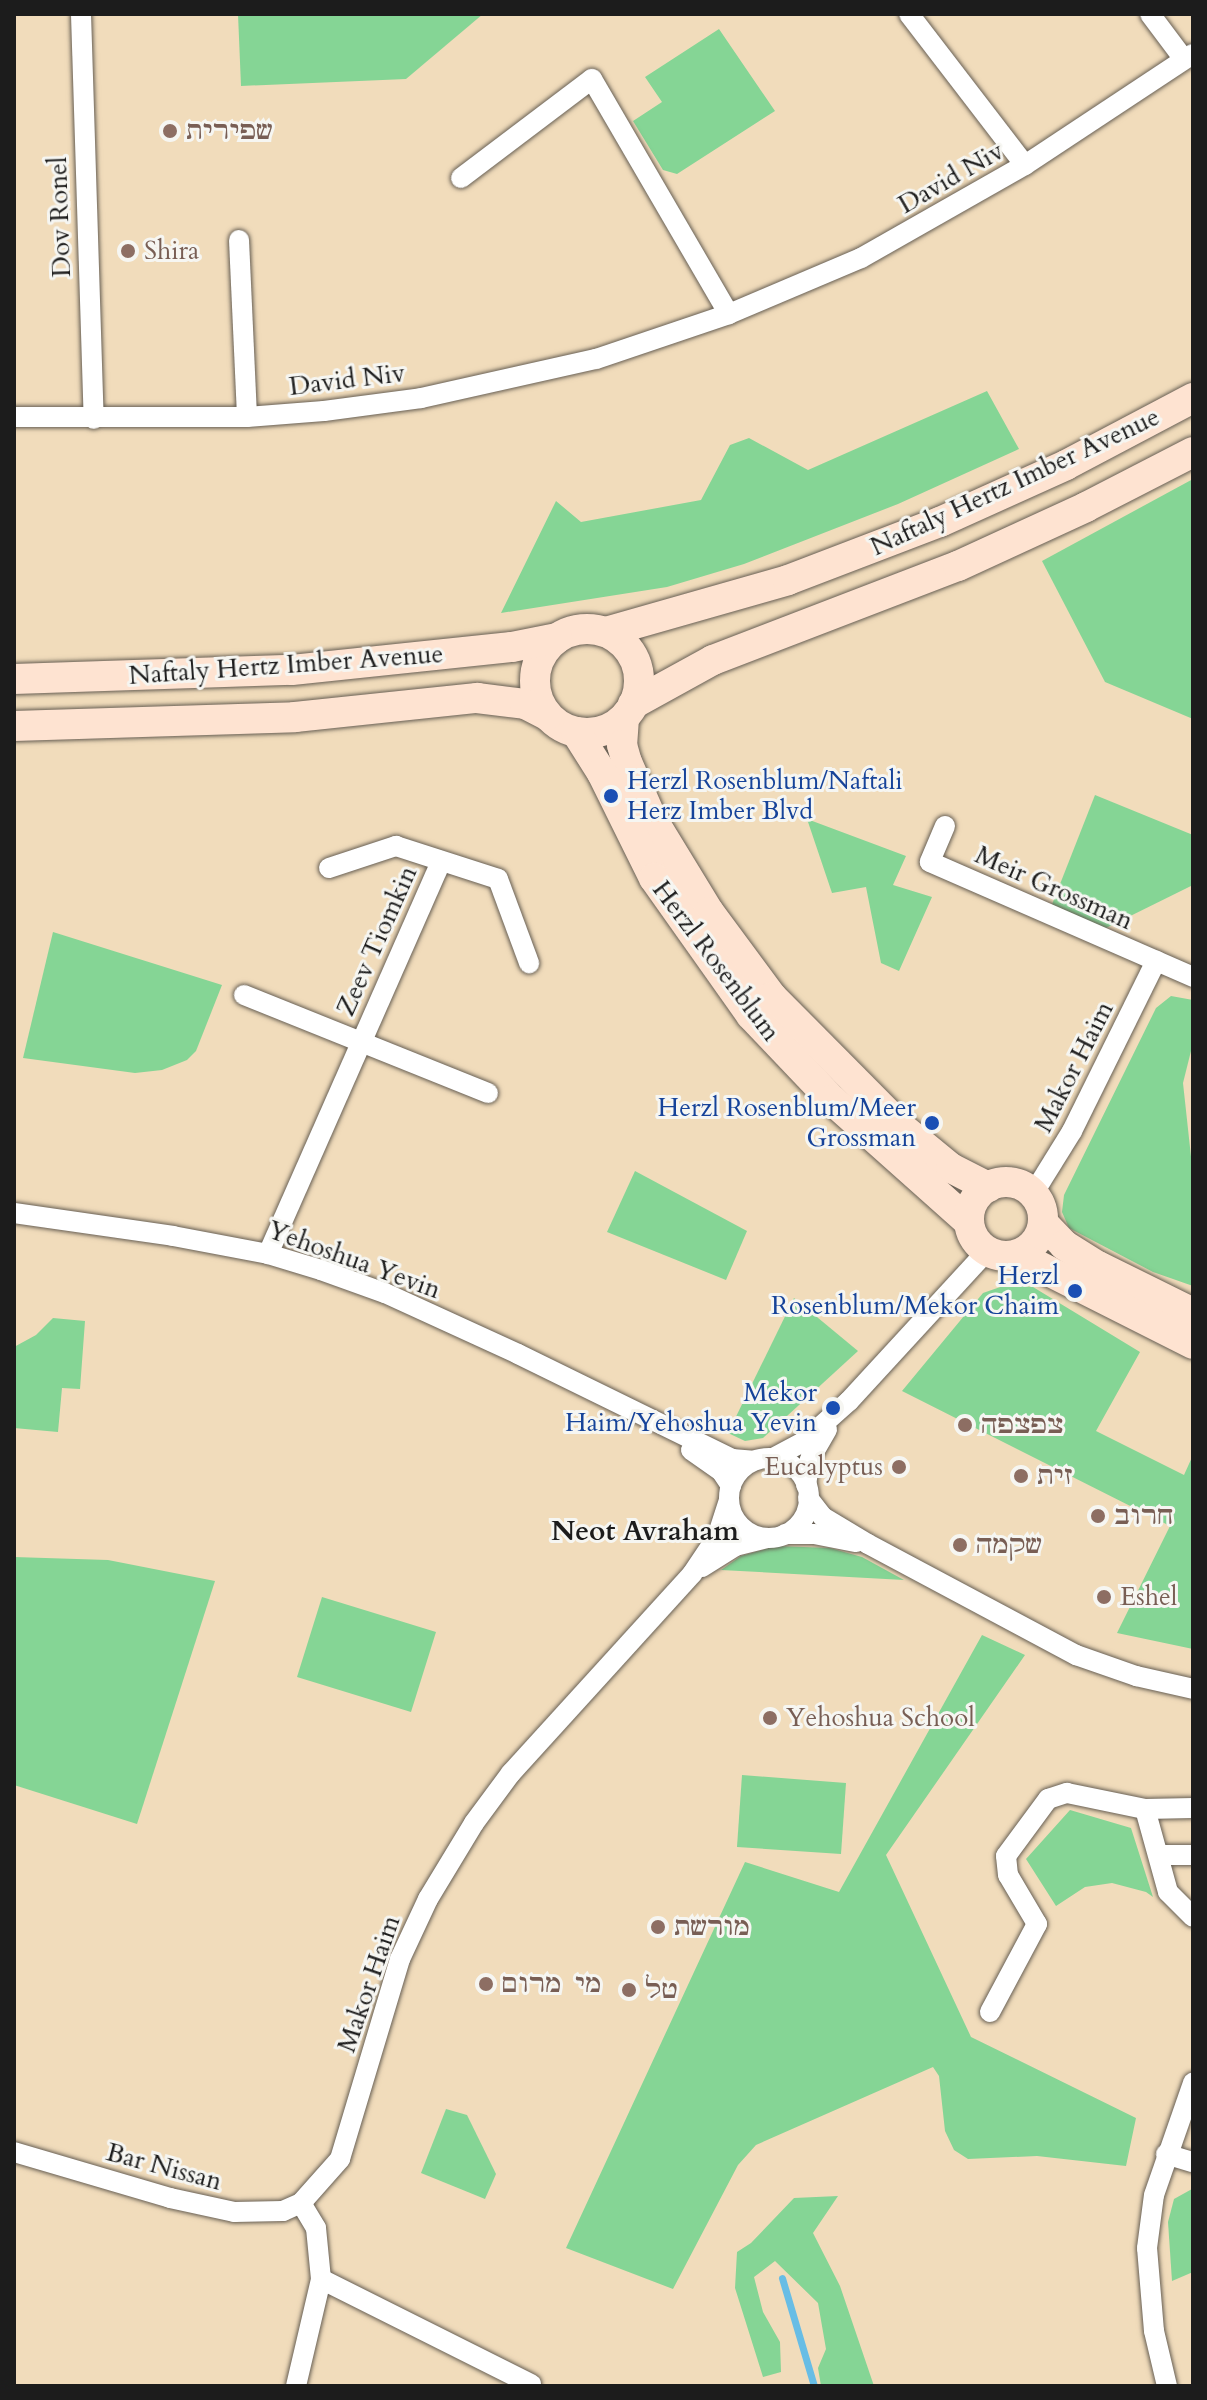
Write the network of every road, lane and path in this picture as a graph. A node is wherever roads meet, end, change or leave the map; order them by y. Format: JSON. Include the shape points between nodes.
{"nodes":[{"id":1,"x":81,"y":14,"type":"edge"},
{"id":2,"x":909,"y":14,"type":"edge"},
{"id":3,"x":1150,"y":14,"type":"edge"},
{"id":4,"x":1188,"y":56,"type":"edge"},
{"id":5,"x":1025,"y":165,"type":"junction"},
{"id":6,"x":461,"y":178,"type":"dead end"},
{"id":7,"x":239,"y":240,"type":"dead end"},
{"id":8,"x":729,"y":314,"type":"junction"},
{"id":9,"x":1193,"y":398,"type":"edge"},
{"id":10,"x":14,"y":417,"type":"edge"},
{"id":11,"x":247,"y":417,"type":"junction"},
{"id":12,"x":94,"y":419,"type":"junction"},
{"id":13,"x":1193,"y":452,"type":"edge"},
{"id":14,"x":606,"y":632,"type":"junction"},
{"id":15,"x":557,"y":638,"type":"junction"},
{"id":16,"x":14,"y":679,"type":"edge"},
{"id":17,"x":629,"y":711,"type":"junction"},
{"id":18,"x":547,"y":715,"type":"junction"},
{"id":19,"x":14,"y":726,"type":"edge"},
{"id":20,"x":576,"y":732,"type":"junction"},
{"id":21,"x":945,"y":826,"type":"dead end"},
{"id":22,"x":441,"y":861,"type":"junction"},
{"id":23,"x":329,"y":868,"type":"dead end"},
{"id":24,"x":1156,"y":961,"type":"junction"},
{"id":25,"x":529,"y":963,"type":"dead end"},
{"id":26,"x":1193,"y":977,"type":"edge"},
{"id":27,"x":244,"y":995,"type":"dead end"},
{"id":28,"x":361,"y":1042,"type":"junction"},
{"id":29,"x":488,"y":1093,"type":"dead end"},
{"id":30,"x":988,"y":1187,"type":"junction"},
{"id":31,"x":1033,"y":1194,"type":"junction"},
{"id":32,"x":14,"y":1213,"type":"edge"},
{"id":33,"x":969,"y":1222,"type":"junction"},
{"id":34,"x":1043,"y":1223,"type":"junction"},
{"id":35,"x":1002,"y":1253,"type":"junction"},
{"id":36,"x":268,"y":1254,"type":"junction"},
{"id":37,"x":1193,"y":1313,"type":"edge"},
{"id":38,"x":1193,"y":1344,"type":"edge"},
{"id":39,"x":849,"y":1401,"type":"junction"},
{"id":40,"x":656,"y":1424,"type":"junction"},
{"id":41,"x":763,"y":1460,"type":"junction"},
{"id":42,"x":807,"y":1491,"type":"junction"},
{"id":43,"x":730,"y":1493,"type":"junction"},
{"id":44,"x":778,"y":1536,"type":"junction"},
{"id":45,"x":868,"y":1544,"type":"junction"},
{"id":46,"x":692,"y":1574,"type":"junction"},
{"id":47,"x":1193,"y":1689,"type":"edge"},
{"id":48,"x":1193,"y":1808,"type":"edge"},
{"id":49,"x":1145,"y":1809,"type":"junction"},
{"id":50,"x":1159,"y":1855,"type":"junction"},
{"id":51,"x":1193,"y":1855,"type":"edge"},
{"id":52,"x":1193,"y":1917,"type":"edge"},
{"id":53,"x":990,"y":2012,"type":"dead end"},
{"id":54,"x":1193,"y":2083,"type":"edge"},
{"id":55,"x":14,"y":2152,"type":"edge"},
{"id":56,"x":1166,"y":2154,"type":"junction"},
{"id":57,"x":1193,"y":2162,"type":"edge"},
{"id":58,"x":301,"y":2203,"type":"junction"},
{"id":59,"x":321,"y":2279,"type":"junction"},
{"id":60,"x":531,"y":2384,"type":"dead end"},
{"id":61,"x":296,"y":2386,"type":"edge"},
{"id":62,"x":1167,"y":2386,"type":"edge"}],
"edges":[{"from":1,"to":12,"type":"street","name":"Dov Ronel"},
{"from":2,"to":5,"type":"street"},
{"from":3,"to":4,"type":"street","name":"David Niv"},
{"from":4,"to":5,"type":"street","name":"David Niv"},
{"from":5,"to":8,"type":"street","name":"David Niv","via":[[861,258]]},
{"from":6,"to":8,"type":"street","via":[[592,79]]},
{"from":7,"to":11,"type":"street"},
{"from":8,"to":11,"type":"street","name":"David Niv","via":[[596,359],[507,380],[421,398]]},
{"from":9,"to":14,"type":"main road","name":"Naftaly Hertz Imber Avenue","via":[[1066,465],[940,522],[788,580]]},
{"from":10,"to":12,"type":"street","name":"David Niv"},
{"from":11,"to":12,"type":"street","name":"David Niv"},
{"from":13,"to":17,"type":"main road","name":"Naftaly Hertz Imber Avenue","via":[[958,566],[713,660]]},
{"from":14,"to":15,"type":"main road","via":[[580,629]]},
{"from":14,"to":17,"type":"main road","via":[[627,647],[635,662],[639,679]]},
{"from":15,"to":16,"type":"main road","name":"Naftaly Hertz Imber Avenue","via":[[292,670]]},
{"from":15,"to":18,"type":"main road","via":[[536,674]]},
{"from":17,"to":20,"type":"main road","via":[[602,731]]},
{"from":17,"to":30,"type":"main road","name":"Herzl Rosenblum","via":[[622,745],[651,817],[709,912],[772,997],[901,1127],[951,1168]]},
{"from":18,"to":19,"type":"main road","name":"Naftaly Hertz Imber Avenue","via":[[515,701],[477,698],[295,717]]},
{"from":18,"to":20,"type":"main road"},
{"from":20,"to":33,"type":"main road","name":"Herzl Rosenblum","via":[[654,878],[751,1015],[832,1100]]},
{"from":21,"to":24,"type":"street","name":"Meir Grossman","via":[[930,862]]},
{"from":22,"to":23,"type":"street","name":"Zeev Tiomkin","via":[[396,846]]},
{"from":22,"to":25,"type":"street","name":"Zeev Tiomkin","via":[[498,879]]},
{"from":22,"to":28,"type":"street","name":"Zeev Tiomkin"},
{"from":24,"to":26,"type":"street","name":"Meir Grossman"},
{"from":24,"to":31,"type":"street","name":"Makor Haim","via":[[1072,1131]]},
{"from":27,"to":28,"type":"street","name":"Zeev Tiomkin"},
{"from":28,"to":29,"type":"street","name":"Zeev Tiomkin"},
{"from":28,"to":36,"type":"street","name":"Zeev Tiomkin"},
{"from":30,"to":31,"type":"main road","via":[[1012,1182]]},
{"from":30,"to":33,"type":"main road","via":[[973,1202]]},
{"from":31,"to":34,"type":"main road"},
{"from":32,"to":36,"type":"street","name":"Yehoshua Yevin"},
{"from":33,"to":35,"type":"main road","via":[[975,1239]]},
{"from":34,"to":35,"type":"main road","via":[[1034,1243]]},
{"from":34,"to":37,"type":"main road","via":[[1055,1238],[1098,1266]]},
{"from":35,"to":38,"type":"main road"},
{"from":35,"to":39,"type":"street"},
{"from":36,"to":40,"type":"street","name":"Yehoshua Yevin","via":[[385,1293]]},
{"from":39,"to":41,"type":"street","via":[[803,1442]]},
{"from":39,"to":42,"type":"street","via":[[815,1447]]},
{"from":40,"to":41,"type":"street","name":"Yehoshua Yevin","via":[[732,1459]]},
{"from":40,"to":43,"type":"street","name":"Yehoshua Yevin","via":[[721,1471]]},
{"from":41,"to":42,"type":"street","via":[[792,1465]]},
{"from":41,"to":43,"type":"street","via":[[737,1473]]},
{"from":42,"to":44,"type":"street","via":[[803,1518]]},
{"from":42,"to":45,"type":"street","via":[[823,1517]]},
{"from":43,"to":44,"type":"street","via":[[740,1525],[751,1533]]},
{"from":43,"to":46,"type":"street","name":"Makor Haim","via":[[717,1537]]},
{"from":44,"to":45,"type":"street","via":[[814,1534]]},
{"from":44,"to":46,"type":"street","name":"Makor Haim","via":[[735,1546]]},
{"from":45,"to":47,"type":"street","via":[[1076,1655]]},
{"from":46,"to":58,"type":"street","name":"Makor Haim","via":[[511,1773],[449,1863],[400,1959],[340,2159]]},
{"from":48,"to":49,"type":"street"},
{"from":49,"to":50,"type":"street"},
{"from":49,"to":53,"type":"street","via":[[1067,1793],[1048,1799],[1006,1856],[1008,1875],[1037,1924]]},
{"from":50,"to":51,"type":"street"},
{"from":50,"to":52,"type":"street","via":[[1168,1892]]},
{"from":54,"to":56,"type":"street"},
{"from":55,"to":58,"type":"street","name":"Bar Nissan","via":[[234,2212],[283,2211]]},
{"from":56,"to":57,"type":"street"},
{"from":56,"to":62,"type":"street","via":[[1147,2248],[1152,2318]]},
{"from":58,"to":59,"type":"street","via":[[316,2228]]},
{"from":59,"to":60,"type":"street"},
{"from":59,"to":61,"type":"street"}]}
